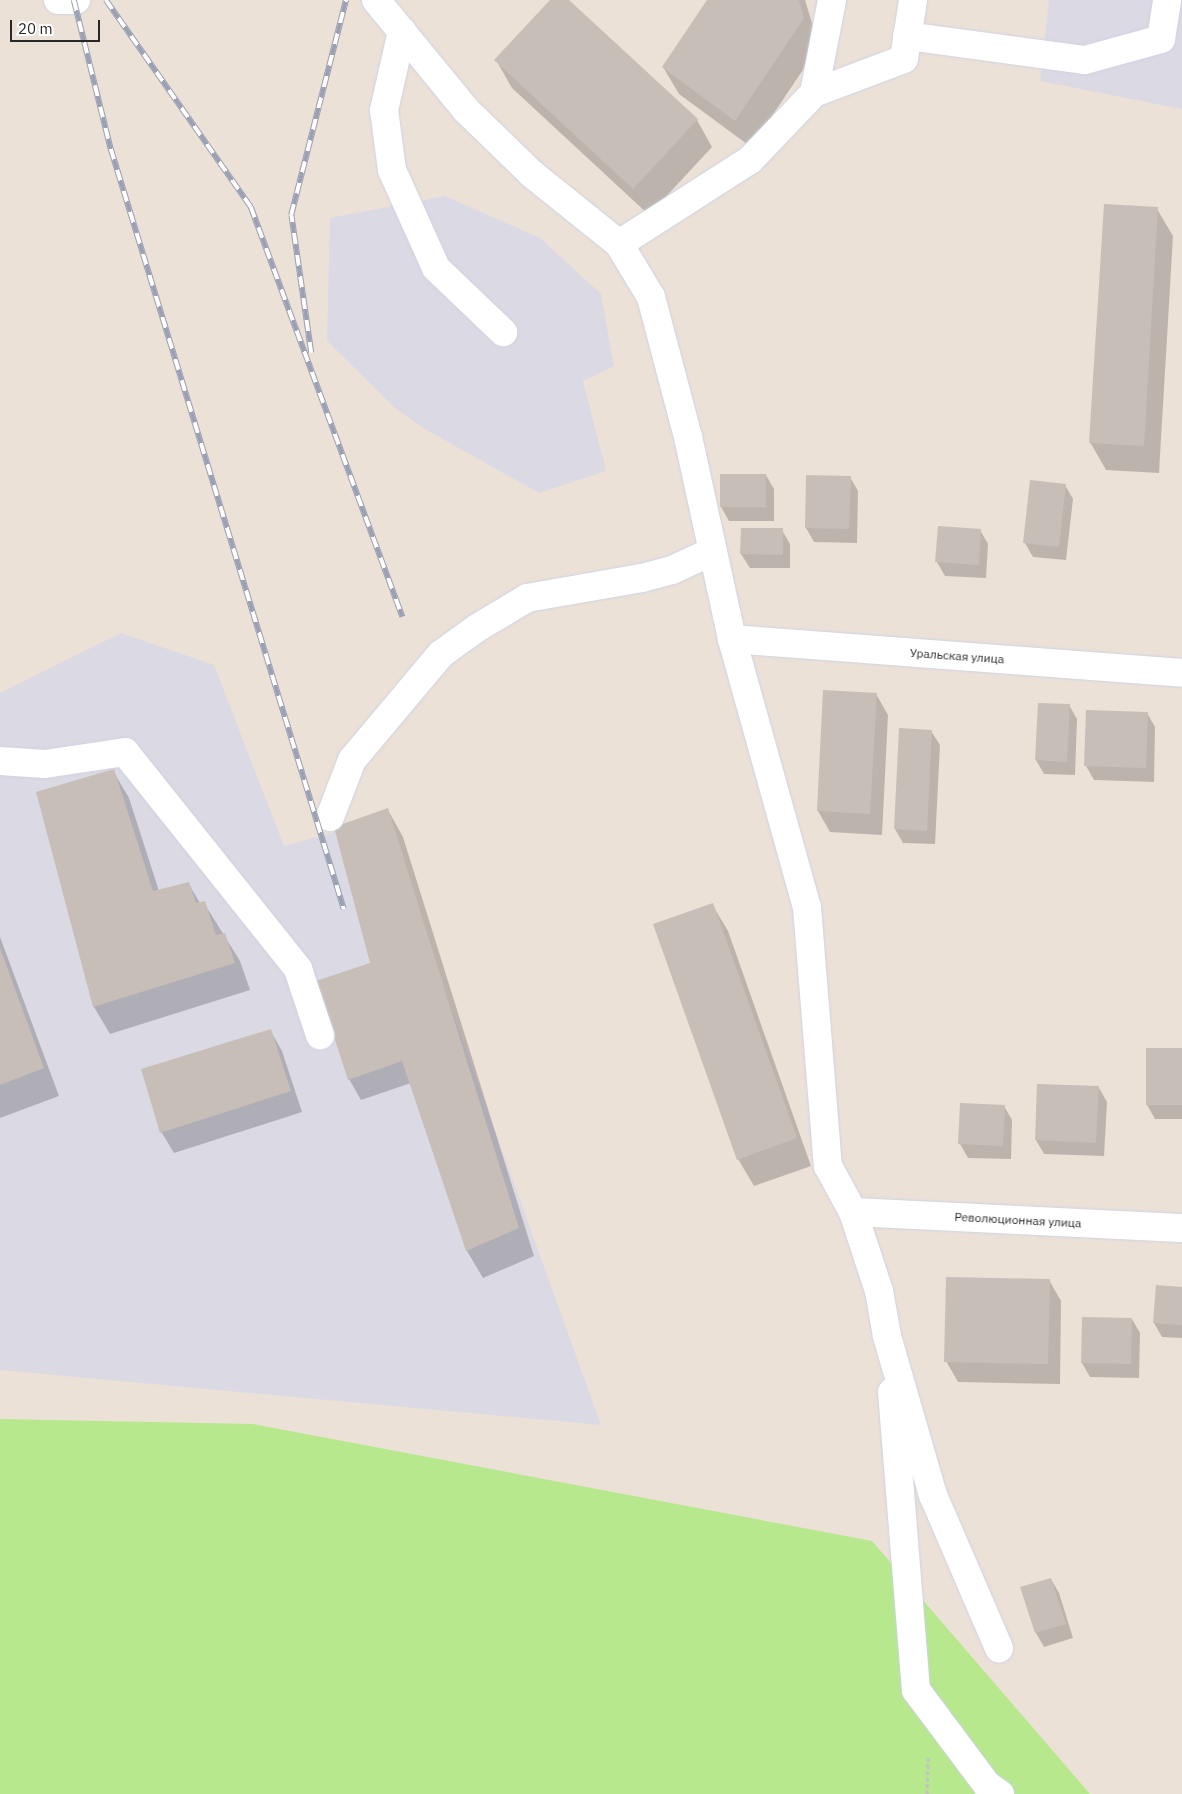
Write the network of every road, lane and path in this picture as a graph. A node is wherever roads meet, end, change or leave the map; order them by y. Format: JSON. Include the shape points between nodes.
{"nodes":[{"id":1,"x":58,"y":0,"type":"edge"},
{"id":2,"x":76,"y":0,"type":"edge"},
{"id":3,"x":376,"y":0,"type":"edge"},
{"id":4,"x":832,"y":0,"type":"edge"},
{"id":5,"x":913,"y":0,"type":"edge"},
{"id":6,"x":1167,"y":0,"type":"edge"},
{"id":7,"x":402,"y":31,"type":"junction"},
{"id":8,"x":907,"y":36,"type":"junction"},
{"id":9,"x":1171,"y":42,"type":"edge"},
{"id":10,"x":814,"y":93,"type":"junction"},
{"id":11,"x":619,"y":244,"type":"junction"},
{"id":12,"x":503,"y":332,"type":"dead end"},
{"id":13,"x":711,"y":552,"type":"junction"},
{"id":14,"x":732,"y":639,"type":"junction"},
{"id":15,"x":1182,"y":673,"type":"edge"},
{"id":16,"x":0,"y":761,"type":"edge"},
{"id":17,"x":330,"y":817,"type":"dead end"},
{"id":18,"x":320,"y":1034,"type":"dead end"},
{"id":19,"x":853,"y":1212,"type":"junction"},
{"id":20,"x":1182,"y":1228,"type":"edge"},
{"id":21,"x":887,"y":1336,"type":"junction"},
{"id":22,"x":999,"y":1648,"type":"dead end"},
{"id":23,"x":1000,"y":1794,"type":"edge"}],
"edges":[{"from":1,"to":2,"type":"street"},
{"from":3,"to":7,"type":"street"},
{"from":4,"to":10,"type":"street"},
{"from":5,"to":8,"type":"street"},
{"from":6,"to":9,"type":"street"},
{"from":7,"to":11,"type":"street","via":[[466,110],[532,174]]},
{"from":7,"to":12,"type":"street","via":[[384,110],[392,170],[436,268]]},
{"from":8,"to":9,"type":"street","via":[[1084,60]]},
{"from":8,"to":10,"type":"street","via":[[904,60]]},
{"from":10,"to":11,"type":"street","via":[[750,160]]},
{"from":11,"to":13,"type":"street","via":[[651,297],[688,437]]},
{"from":13,"to":14,"type":"street"},
{"from":13,"to":17,"type":"street","via":[[672,570],[642,578],[527,598],[477,628],[441,654],[352,760]]},
{"from":14,"to":15,"type":"street","name":"Уральская улица"},
{"from":14,"to":19,"type":"street","via":[[807,907],[828,1166]]},
{"from":16,"to":18,"type":"street","via":[[45,764],[125,752],[298,969]]},
{"from":19,"to":20,"type":"street","name":"Революционная улица"},
{"from":19,"to":21,"type":"street","via":[[878,1291]]},
{"from":21,"to":22,"type":"street","via":[[934,1495]]},
{"from":21,"to":23,"type":"street","via":[[916,1690],[987,1785]]}]}
